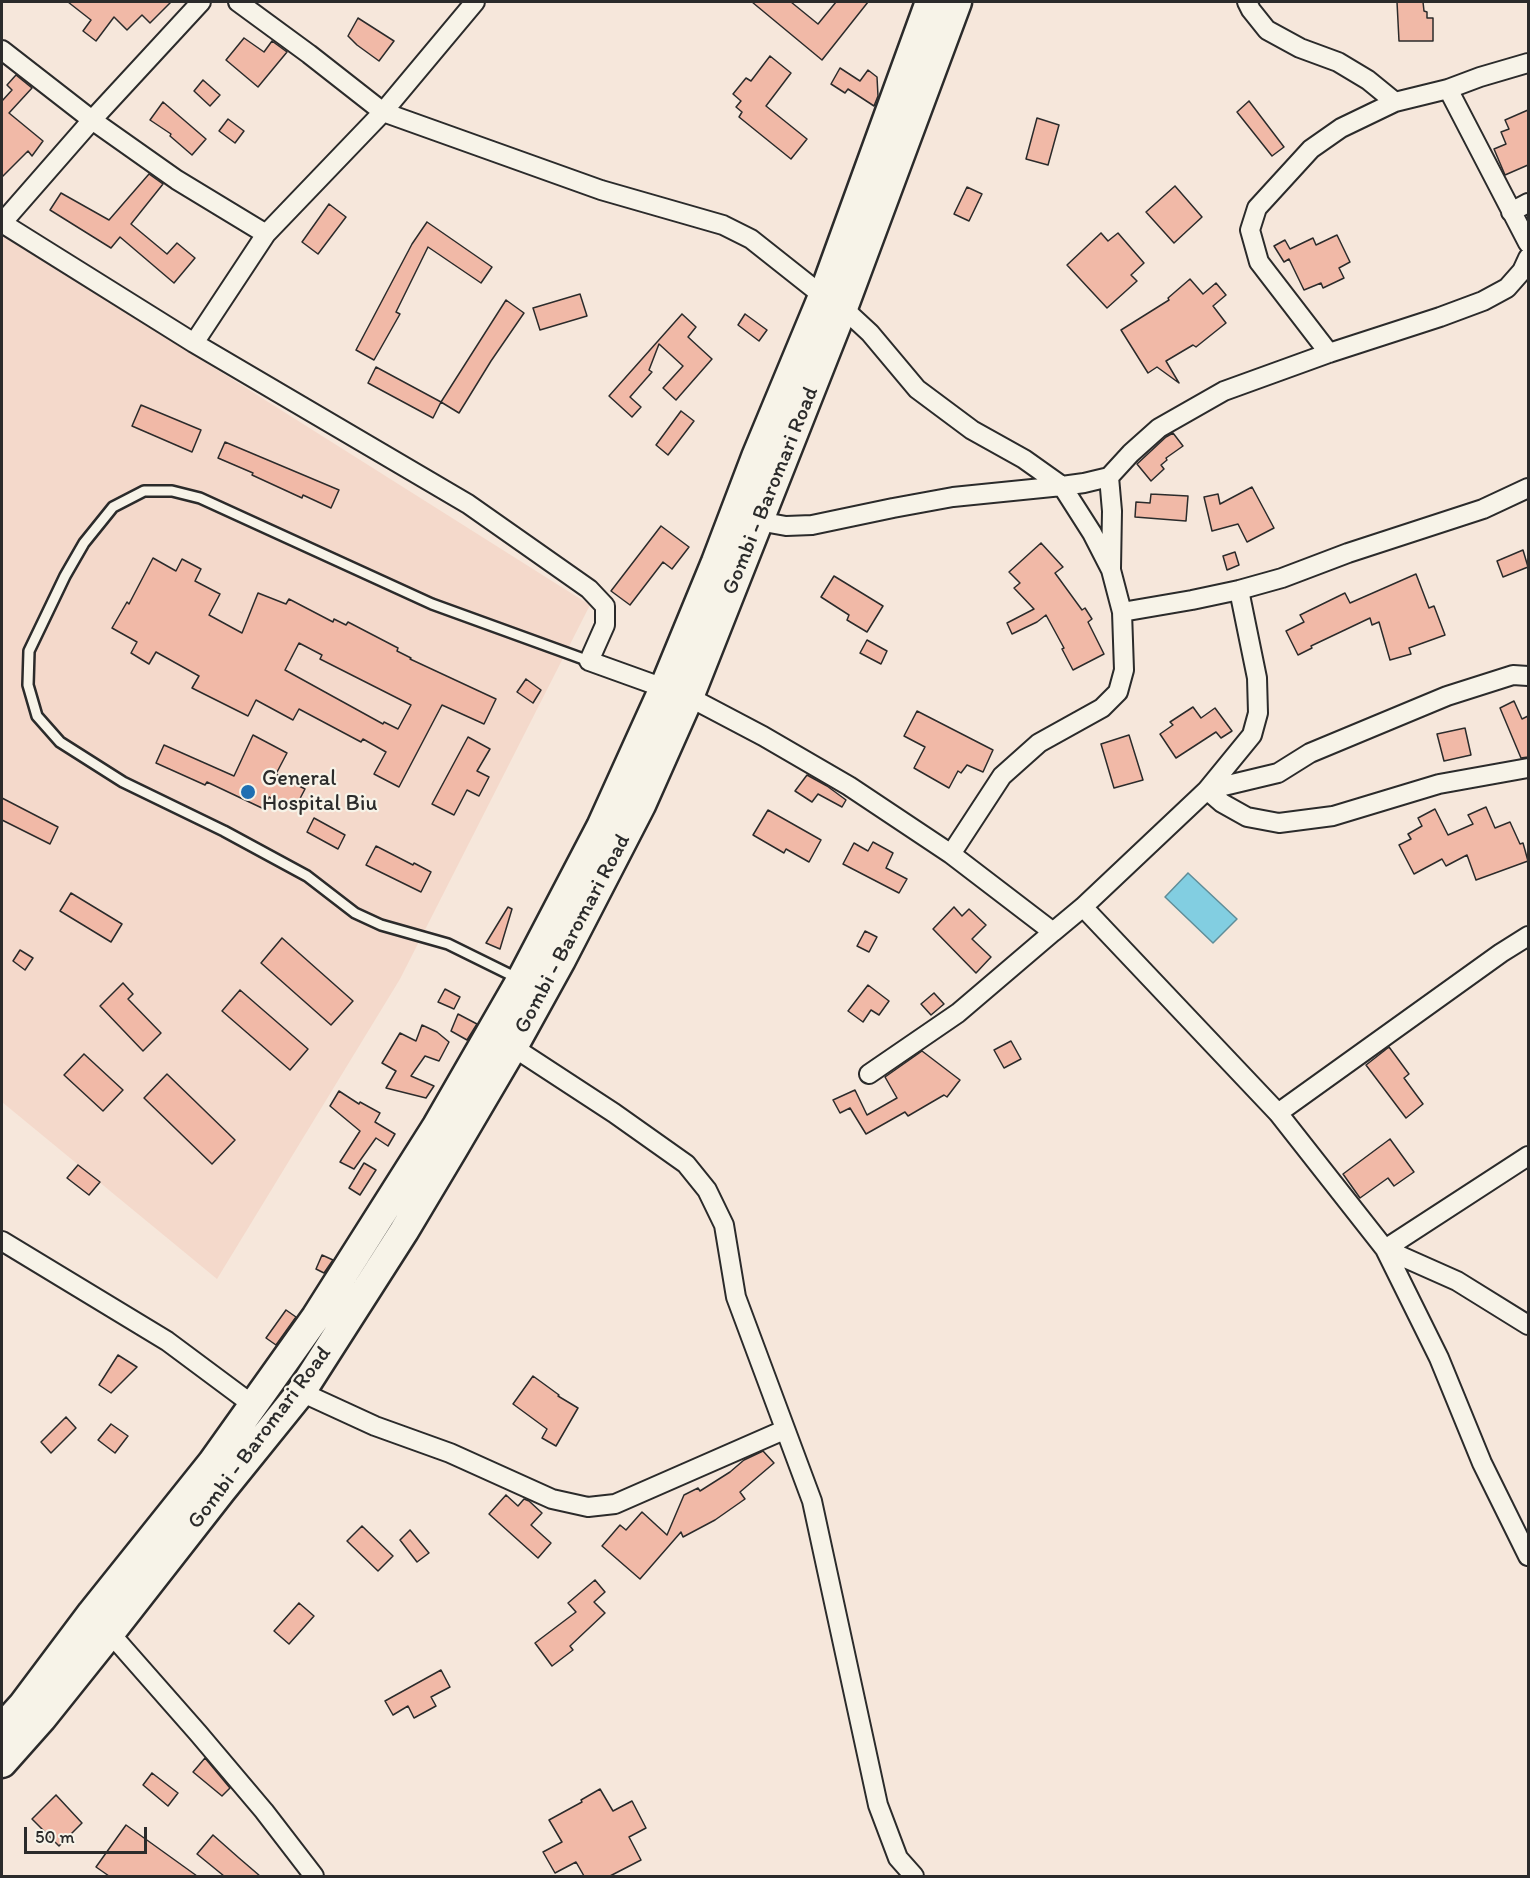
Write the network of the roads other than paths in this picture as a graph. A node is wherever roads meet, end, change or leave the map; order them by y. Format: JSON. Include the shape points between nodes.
{"nodes":[{"id":1,"x":201,"y":2,"type":"edge"},
{"id":2,"x":238,"y":2,"type":"edge"},
{"id":3,"x":475,"y":2,"type":"edge"},
{"id":4,"x":930,"y":2,"type":"edge"},
{"id":5,"x":957,"y":2,"type":"edge"},
{"id":6,"x":1247,"y":2,"type":"edge"},
{"id":7,"x":2,"y":50,"type":"edge"},
{"id":8,"x":1528,"y":63,"type":"edge"},
{"id":9,"x":1448,"y":89,"type":"junction"},
{"id":10,"x":1395,"y":102,"type":"junction"},
{"id":11,"x":383,"y":112,"type":"junction"},
{"id":12,"x":92,"y":120,"type":"junction"},
{"id":13,"x":1528,"y":204,"type":"edge"},
{"id":14,"x":1511,"y":212,"type":"junction"},
{"id":15,"x":2,"y":223,"type":"edge"},
{"id":16,"x":266,"y":234,"type":"junction"},
{"id":17,"x":1528,"y":243,"type":"edge"},
{"id":18,"x":1528,"y":258,"type":"edge"},
{"id":19,"x":833,"y":302,"type":"junction"},
{"id":20,"x":194,"y":343,"type":"junction"},
{"id":21,"x":1329,"y":353,"type":"junction"},
{"id":22,"x":1109,"y":477,"type":"junction"},
{"id":23,"x":1062,"y":486,"type":"junction"},
{"id":24,"x":1528,"y":488,"type":"edge"},
{"id":25,"x":758,"y":521,"type":"junction"},
{"id":26,"x":1111,"y":570,"type":"junction"},
{"id":27,"x":1239,"y":590,"type":"junction"},
{"id":28,"x":1122,"y":612,"type":"junction"},
{"id":29,"x":589,"y":661,"type":"junction"},
{"id":30,"x":1528,"y":676,"type":"edge"},
{"id":31,"x":676,"y":693,"type":"junction"},
{"id":32,"x":1528,"y":768,"type":"edge"},
{"id":33,"x":1207,"y":790,"type":"junction"},
{"id":34,"x":951,"y":854,"type":"junction"},
{"id":35,"x":1083,"y":907,"type":"junction"},
{"id":36,"x":1053,"y":933,"type":"junction"},
{"id":37,"x":1528,"y":936,"type":"edge"},
{"id":38,"x":521,"y":980,"type":"junction"},
{"id":39,"x":513,"y":1047,"type":"junction"},
{"id":40,"x":869,"y":1074,"type":"dead end"},
{"id":41,"x":1278,"y":1113,"type":"junction"},
{"id":42,"x":1528,"y":1156,"type":"edge"},
{"id":43,"x":2,"y":1241,"type":"edge"},
{"id":44,"x":1384,"y":1249,"type":"junction"},
{"id":45,"x":1528,"y":1325,"type":"edge"},
{"id":46,"x":300,"y":1392,"type":"junction"},
{"id":47,"x":253,"y":1405,"type":"junction"},
{"id":48,"x":784,"y":1430,"type":"junction"},
{"id":49,"x":1528,"y":1556,"type":"edge"},
{"id":50,"x":148,"y":1563,"type":"junction"},
{"id":51,"x":110,"y":1633,"type":"junction"},
{"id":52,"x":2,"y":1728,"type":"edge"},
{"id":53,"x":2,"y":1763,"type":"edge"},
{"id":54,"x":314,"y":1876,"type":"edge"},
{"id":55,"x":914,"y":1876,"type":"edge"}],
"edges":[{"from":1,"to":12,"type":"street"},
{"from":2,"to":11,"type":"street"},
{"from":3,"to":11,"type":"street"},
{"from":4,"to":19,"type":"main road","name":"Gombi - Baromari Road"},
{"from":5,"to":19,"type":"main road","name":"Gombi - Baromari Road"},
{"from":6,"to":10,"type":"street","via":[[1268,30],[1300,48],[1338,62]]},
{"from":7,"to":12,"type":"street"},
{"from":8,"to":9,"type":"street"},
{"from":9,"to":10,"type":"street"},
{"from":9,"to":14,"type":"street"},
{"from":10,"to":21,"type":"street","via":[[1341,128],[1311,149],[1257,207],[1250,230],[1259,262]]},
{"from":11,"to":16,"type":"street"},
{"from":11,"to":19,"type":"street","via":[[601,190],[723,225],[752,240]]},
{"from":12,"to":15,"type":"street"},
{"from":12,"to":16,"type":"street","via":[[177,180]]},
{"from":13,"to":14,"type":"street"},
{"from":14,"to":17,"type":"street"},
{"from":15,"to":20,"type":"street"},
{"from":16,"to":20,"type":"street"},
{"from":18,"to":21,"type":"street","via":[[1507,288],[1483,301]]},
{"from":19,"to":23,"type":"street","via":[[870,333],[917,389],[972,430]]},
{"from":19,"to":25,"type":"main road","name":"Gombi - Baromari Road"},
{"from":19,"to":31,"type":"main road","name":"Gombi - Baromari Road","via":[[756,458],[716,562]]},
{"from":20,"to":29,"type":"street","via":[[468,504],[589,590],[605,606],[605,625]]},
{"from":21,"to":22,"type":"street","via":[[1224,391],[1187,411],[1159,428]]},
{"from":22,"to":23,"type":"street"},
{"from":22,"to":26,"type":"street"},
{"from":23,"to":25,"type":"street","via":[[953,497],[812,525]]},
{"from":23,"to":26,"type":"street"},
{"from":24,"to":27,"type":"street","via":[[1483,509]]},
{"from":25,"to":31,"type":"main road","name":"Gombi - Baromari Road"},
{"from":26,"to":28,"type":"street"},
{"from":27,"to":28,"type":"street"},
{"from":27,"to":33,"type":"street","via":[[1257,678],[1258,713],[1252,735]]},
{"from":28,"to":34,"type":"street","via":[[1124,670],[1118,692],[1101,708],[1040,743],[1002,776]]},
{"from":29,"to":31,"type":"street"},
{"from":29,"to":38,"type":"lane","via":[[432,604],[200,498],[172,490],[144,491],[113,507],[84,543],[29,651],[28,684],[36,716],[60,742],[123,782],[307,876],[356,913],[381,925],[448,944]]},
{"from":30,"to":33,"type":"street","via":[[1513,675],[1447,696],[1310,753],[1278,773]]},
{"from":31,"to":34,"type":"street","via":[[763,735]]},
{"from":31,"to":38,"type":"main road","name":"Gombi - Baromari Road"},
{"from":31,"to":39,"type":"main road","name":"Gombi - Baromari Road","via":[[641,805]]},
{"from":32,"to":33,"type":"street","via":[[1439,784],[1333,816],[1279,823],[1247,817]]},
{"from":33,"to":35,"type":"street"},
{"from":34,"to":36,"type":"street"},
{"from":35,"to":36,"type":"street"},
{"from":35,"to":41,"type":"street"},
{"from":36,"to":40,"type":"street","via":[[958,1013]]},
{"from":37,"to":41,"type":"street"},
{"from":38,"to":47,"type":"main road","name":"Gombi - Baromari Road","via":[[363,1245]]},
{"from":39,"to":46,"type":"main road","name":"Gombi - Baromari Road","via":[[410,1221]]},
{"from":39,"to":48,"type":"street","via":[[686,1164],[707,1190],[724,1225],[736,1297]]},
{"from":41,"to":44,"type":"street"},
{"from":42,"to":44,"type":"street"},
{"from":43,"to":47,"type":"street","via":[[167,1341]]},
{"from":44,"to":45,"type":"street","via":[[1457,1281]]},
{"from":44,"to":49,"type":"street","via":[[1439,1358],[1482,1463]]},
{"from":46,"to":48,"type":"street","via":[[552,1499],[588,1507],[615,1504]]},
{"from":46,"to":50,"type":"main road","name":"Gombi - Baromari Road"},
{"from":47,"to":50,"type":"main road","name":"Gombi - Baromari Road"},
{"from":48,"to":55,"type":"street","via":[[812,1501],[878,1805],[898,1858]]},
{"from":50,"to":51,"type":"main road","name":"Gombi - Baromari Road"},
{"from":50,"to":52,"type":"main road","name":"Gombi - Baromari Road"},
{"from":51,"to":53,"type":"main road","name":"Gombi - Baromari Road"},
{"from":51,"to":54,"type":"street","via":[[264,1811]]}]}
